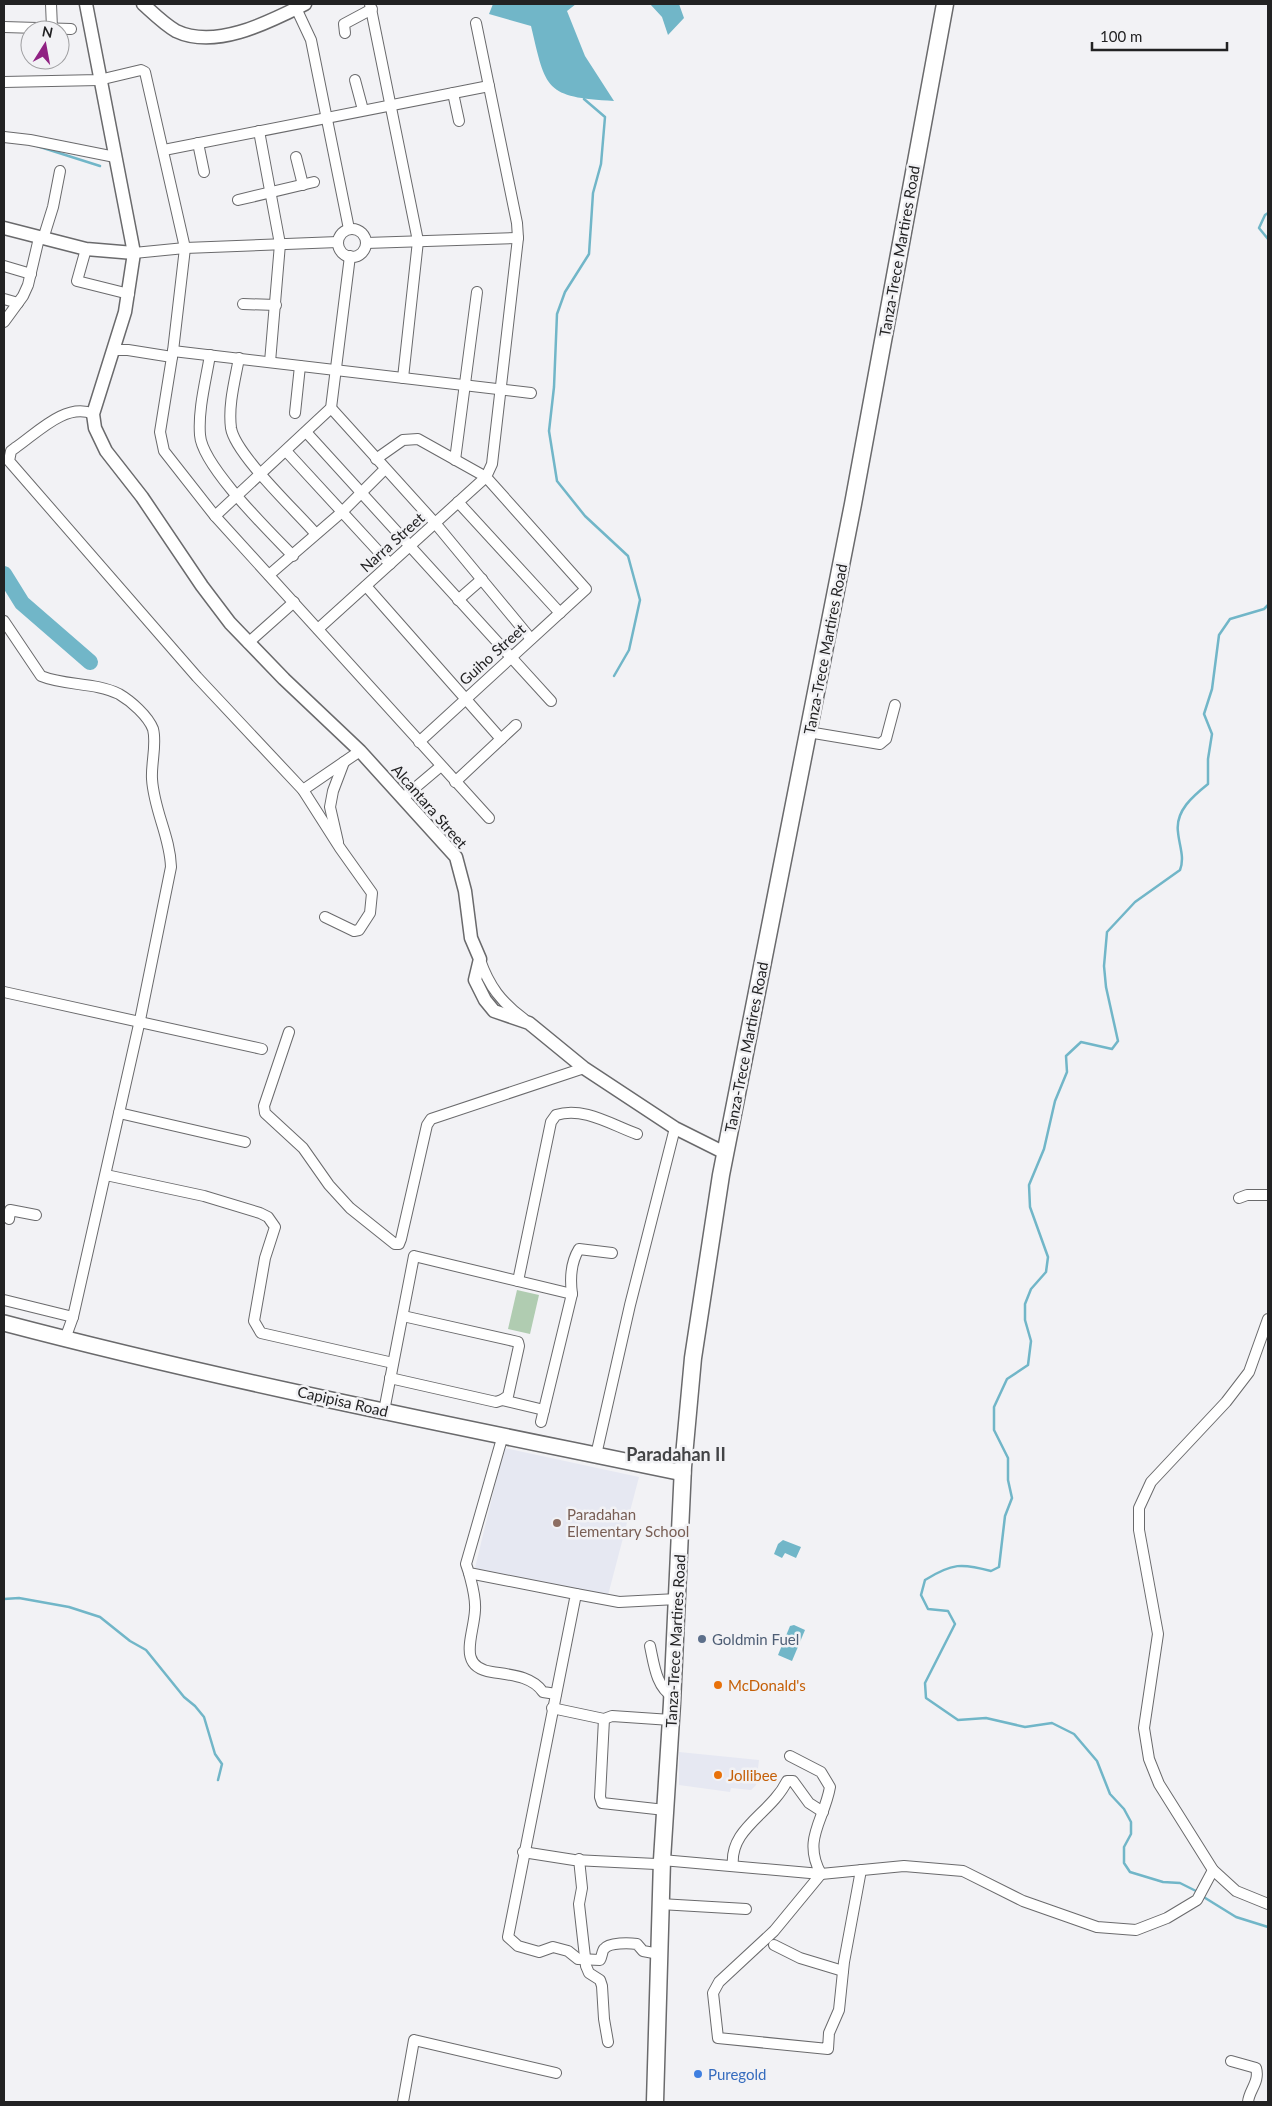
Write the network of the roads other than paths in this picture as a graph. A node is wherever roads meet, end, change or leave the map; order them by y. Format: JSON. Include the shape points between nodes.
{"nodes":[{"id":1,"x":51,"y":4,"type":"edge"},
{"id":2,"x":86,"y":4,"type":"edge"},
{"id":3,"x":143,"y":4,"type":"edge"},
{"id":4,"x":944,"y":4,"type":"edge"},
{"id":5,"x":300,"y":6,"type":"edge"},
{"id":6,"x":371,"y":6,"type":"edge"},
{"id":7,"x":52,"y":20,"type":"edge"},
{"id":8,"x":476,"y":24,"type":"dead end"},
{"id":9,"x":4,"y":27,"type":"edge"},
{"id":10,"x":20,"y":27,"type":"edge"},
{"id":11,"x":345,"y":33,"type":"dead end"},
{"id":12,"x":99,"y":80,"type":"junction"},
{"id":13,"x":355,"y":80,"type":"dead end"},
{"id":14,"x":4,"y":82,"type":"edge"},
{"id":15,"x":488,"y":86,"type":"junction"},
{"id":16,"x":453,"y":92,"type":"junction"},
{"id":17,"x":392,"y":105,"type":"junction"},
{"id":18,"x":363,"y":110,"type":"junction"},
{"id":19,"x":328,"y":117,"type":"junction"},
{"id":20,"x":460,"y":121,"type":"dead end"},
{"id":21,"x":259,"y":131,"type":"junction"},
{"id":22,"x":4,"y":137,"type":"edge"},
{"id":23,"x":198,"y":143,"type":"junction"},
{"id":24,"x":164,"y":150,"type":"junction"},
{"id":25,"x":115,"y":157,"type":"junction"},
{"id":26,"x":296,"y":157,"type":"dead end"},
{"id":27,"x":60,"y":171,"type":"dead end"},
{"id":28,"x":204,"y":172,"type":"dead end"},
{"id":29,"x":314,"y":182,"type":"dead end"},
{"id":30,"x":303,"y":185,"type":"junction"},
{"id":31,"x":270,"y":192,"type":"junction"},
{"id":32,"x":238,"y":200,"type":"dead end"},
{"id":33,"x":4,"y":228,"type":"edge"},
{"id":34,"x":350,"y":229,"type":"junction"},
{"id":35,"x":41,"y":238,"type":"junction"},
{"id":36,"x":518,"y":238,"type":"junction"},
{"id":37,"x":418,"y":241,"type":"junction"},
{"id":38,"x":338,"y":242,"type":"junction"},
{"id":39,"x":366,"y":243,"type":"junction"},
{"id":40,"x":280,"y":244,"type":"junction"},
{"id":41,"x":185,"y":248,"type":"junction"},
{"id":42,"x":86,"y":249,"type":"junction"},
{"id":43,"x":134,"y":254,"type":"junction"},
{"id":44,"x":350,"y":256,"type":"junction"},
{"id":45,"x":4,"y":266,"type":"edge"},
{"id":46,"x":30,"y":274,"type":"junction"},
{"id":47,"x":477,"y":292,"type":"dead end"},
{"id":48,"x":129,"y":294,"type":"junction"},
{"id":49,"x":4,"y":299,"type":"edge"},
{"id":50,"x":18,"y":303,"type":"junction"},
{"id":51,"x":243,"y":304,"type":"dead end"},
{"id":52,"x":276,"y":305,"type":"junction"},
{"id":53,"x":4,"y":322,"type":"edge"},
{"id":54,"x":114,"y":350,"type":"junction"},
{"id":55,"x":173,"y":354,"type":"junction"},
{"id":56,"x":210,"y":355,"type":"junction"},
{"id":57,"x":239,"y":358,"type":"junction"},
{"id":58,"x":270,"y":362,"type":"junction"},
{"id":59,"x":300,"y":366,"type":"junction"},
{"id":60,"x":337,"y":370,"type":"junction"},
{"id":61,"x":403,"y":378,"type":"junction"},
{"id":62,"x":466,"y":386,"type":"junction"},
{"id":63,"x":501,"y":390,"type":"junction"},
{"id":64,"x":531,"y":393,"type":"dead end"},
{"id":65,"x":331,"y":408,"type":"junction"},
{"id":66,"x":295,"y":413,"type":"dead end"},
{"id":67,"x":93,"y":414,"type":"junction"},
{"id":68,"x":306,"y":432,"type":"junction"},
{"id":69,"x":286,"y":451,"type":"junction"},
{"id":70,"x":376,"y":459,"type":"junction"},
{"id":71,"x":455,"y":460,"type":"junction"},
{"id":72,"x":385,"y":469,"type":"junction"},
{"id":73,"x":261,"y":474,"type":"junction"},
{"id":74,"x":486,"y":477,"type":"junction"},
{"id":75,"x":362,"y":492,"type":"junction"},
{"id":76,"x":238,"y":496,"type":"junction"},
{"id":77,"x":458,"y":502,"type":"junction"},
{"id":78,"x":342,"y":512,"type":"junction"},
{"id":79,"x":215,"y":516,"type":"junction"},
{"id":80,"x":435,"y":523,"type":"junction"},
{"id":81,"x":315,"y":533,"type":"junction"},
{"id":82,"x":410,"y":546,"type":"junction"},
{"id":83,"x":293,"y":556,"type":"junction"},
{"id":84,"x":390,"y":564,"type":"junction"},
{"id":85,"x":269,"y":575,"type":"junction"},
{"id":86,"x":482,"y":579,"type":"junction"},
{"id":87,"x":366,"y":586,"type":"junction"},
{"id":88,"x":458,"y":600,"type":"junction"},
{"id":89,"x":294,"y":602,"type":"junction"},
{"id":90,"x":560,"y":613,"type":"junction"},
{"id":91,"x":4,"y":621,"type":"edge"},
{"id":92,"x":318,"y":629,"type":"junction"},
{"id":93,"x":532,"y":639,"type":"junction"},
{"id":94,"x":248,"y":643,"type":"junction"},
{"id":95,"x":510,"y":658,"type":"junction"},
{"id":96,"x":465,"y":699,"type":"junction"},
{"id":97,"x":551,"y":701,"type":"dead end"},
{"id":98,"x":895,"y":705,"type":"dead end"},
{"id":99,"x":516,"y":725,"type":"dead end"},
{"id":100,"x":808,"y":732,"type":"junction"},
{"id":101,"x":501,"y":739,"type":"junction"},
{"id":102,"x":418,"y":742,"type":"junction"},
{"id":103,"x":360,"y":751,"type":"junction"},
{"id":104,"x":344,"y":762,"type":"junction"},
{"id":105,"x":441,"y":766,"type":"junction"},
{"id":106,"x":455,"y":782,"type":"junction"},
{"id":107,"x":303,"y":790,"type":"junction"},
{"id":108,"x":403,"y":798,"type":"junction"},
{"id":109,"x":489,"y":818,"type":"dead end"},
{"id":110,"x":340,"y":848,"type":"junction"},
{"id":111,"x":325,"y":917,"type":"dead end"},
{"id":112,"x":4,"y":992,"type":"edge"},
{"id":113,"x":140,"y":1020,"type":"junction"},
{"id":114,"x":289,"y":1032,"type":"dead end"},
{"id":115,"x":262,"y":1049,"type":"dead end"},
{"id":116,"x":584,"y":1068,"type":"junction"},
{"id":117,"x":119,"y":1113,"type":"junction"},
{"id":118,"x":675,"y":1128,"type":"junction"},
{"id":119,"x":637,"y":1134,"type":"dead end"},
{"id":120,"x":245,"y":1142,"type":"dead end"},
{"id":121,"x":726,"y":1153,"type":"junction"},
{"id":122,"x":106,"y":1175,"type":"junction"},
{"id":123,"x":1268,"y":1195,"type":"edge"},
{"id":124,"x":1239,"y":1198,"type":"dead end"},
{"id":125,"x":36,"y":1215,"type":"dead end"},
{"id":126,"x":8,"y":1219,"type":"dead end"},
{"id":127,"x":612,"y":1253,"type":"dead end"},
{"id":128,"x":518,"y":1281,"type":"junction"},
{"id":129,"x":572,"y":1294,"type":"junction"},
{"id":130,"x":4,"y":1300,"type":"edge"},
{"id":131,"x":403,"y":1316,"type":"junction"},
{"id":132,"x":73,"y":1317,"type":"junction"},
{"id":133,"x":1268,"y":1319,"type":"edge"},
{"id":134,"x":4,"y":1323,"type":"edge"},
{"id":135,"x":66,"y":1339,"type":"junction"},
{"id":136,"x":393,"y":1363,"type":"junction"},
{"id":137,"x":390,"y":1378,"type":"junction"},
{"id":138,"x":502,"y":1400,"type":"junction"},
{"id":139,"x":544,"y":1410,"type":"junction"},
{"id":140,"x":384,"y":1411,"type":"junction"},
{"id":141,"x":542,"y":1422,"type":"dead end"},
{"id":142,"x":503,"y":1435,"type":"junction"},
{"id":143,"x":596,"y":1455,"type":"junction"},
{"id":144,"x":683,"y":1473,"type":"junction"},
{"id":145,"x":469,"y":1572,"type":"junction"},
{"id":146,"x":576,"y":1594,"type":"junction"},
{"id":147,"x":677,"y":1599,"type":"junction"},
{"id":148,"x":650,"y":1646,"type":"dead end"},
{"id":149,"x":556,"y":1694,"type":"junction"},
{"id":150,"x":673,"y":1697,"type":"junction"},
{"id":151,"x":552,"y":1708,"type":"junction"},
{"id":152,"x":604,"y":1718,"type":"junction"},
{"id":153,"x":671,"y":1720,"type":"junction"},
{"id":154,"x":790,"y":1756,"type":"dead end"},
{"id":155,"x":665,"y":1810,"type":"junction"},
{"id":156,"x":823,"y":1812,"type":"junction"},
{"id":157,"x":524,"y":1852,"type":"junction"},
{"id":158,"x":578,"y":1860,"type":"junction"},
{"id":159,"x":662,"y":1860,"type":"junction"},
{"id":160,"x":732,"y":1866,"type":"junction"},
{"id":161,"x":860,"y":1870,"type":"junction"},
{"id":162,"x":821,"y":1874,"type":"junction"},
{"id":163,"x":1211,"y":1874,"type":"junction"},
{"id":164,"x":660,"y":1904,"type":"junction"},
{"id":165,"x":1268,"y":1904,"type":"edge"},
{"id":166,"x":746,"y":1909,"type":"dead end"},
{"id":167,"x":774,"y":1945,"type":"dead end"},
{"id":168,"x":659,"y":1954,"type":"junction"},
{"id":169,"x":586,"y":1961,"type":"junction"},
{"id":170,"x":843,"y":1970,"type":"junction"},
{"id":171,"x":608,"y":2042,"type":"dead end"},
{"id":172,"x":1231,"y":2061,"type":"dead end"},
{"id":173,"x":556,"y":2073,"type":"dead end"},
{"id":174,"x":403,"y":2102,"type":"edge"},
{"id":175,"x":654,"y":2102,"type":"edge"},
{"id":176,"x":1248,"y":2102,"type":"edge"}],
"edges":[{"from":1,"to":7,"type":"street"},
{"from":2,"to":12,"type":"street"},
{"from":3,"to":5,"type":"street","via":[[176,30],[189,35],[214,37],[239,33]]},
{"from":4,"to":100,"type":"main road","name":"Tanza-Trece Martires Road"},
{"from":5,"to":19,"type":"street"},
{"from":6,"to":11,"type":"street","via":[[344,24]]},
{"from":6,"to":17,"type":"street"},
{"from":8,"to":15,"type":"street"},
{"from":9,"to":10,"type":"street"},
{"from":12,"to":14,"type":"street"},
{"from":12,"to":24,"type":"street","via":[[141,70],[145,72]]},
{"from":12,"to":25,"type":"street"},
{"from":13,"to":18,"type":"street"},
{"from":15,"to":16,"type":"street"},
{"from":15,"to":36,"type":"street"},
{"from":16,"to":17,"type":"street"},
{"from":16,"to":20,"type":"street"},
{"from":17,"to":18,"type":"street"},
{"from":17,"to":37,"type":"street"},
{"from":18,"to":19,"type":"street"},
{"from":19,"to":21,"type":"street"},
{"from":19,"to":34,"type":"street"},
{"from":21,"to":23,"type":"street"},
{"from":21,"to":31,"type":"street"},
{"from":22,"to":25,"type":"street"},
{"from":23,"to":24,"type":"street"},
{"from":23,"to":28,"type":"street"},
{"from":24,"to":41,"type":"street"},
{"from":25,"to":43,"type":"street"},
{"from":26,"to":30,"type":"street"},
{"from":27,"to":35,"type":"street","via":[[53,207]]},
{"from":29,"to":30,"type":"street"},
{"from":30,"to":31,"type":"street"},
{"from":31,"to":32,"type":"street"},
{"from":31,"to":40,"type":"street"},
{"from":33,"to":35,"type":"street"},
{"from":34,"to":38,"type":"street"},
{"from":34,"to":39,"type":"street","via":[[361,232]]},
{"from":35,"to":42,"type":"street"},
{"from":35,"to":46,"type":"street"},
{"from":36,"to":37,"type":"street"},
{"from":36,"to":63,"type":"street"},
{"from":37,"to":39,"type":"street"},
{"from":37,"to":61,"type":"street"},
{"from":38,"to":40,"type":"street"},
{"from":38,"to":44,"type":"street","via":[[343,253]]},
{"from":39,"to":44,"type":"street","via":[[360,255]]},
{"from":40,"to":41,"type":"street"},
{"from":40,"to":52,"type":"street"},
{"from":41,"to":43,"type":"street"},
{"from":41,"to":55,"type":"street"},
{"from":42,"to":43,"type":"street"},
{"from":42,"to":48,"type":"street","via":[[77,281]]},
{"from":43,"to":48,"type":"street"},
{"from":44,"to":60,"type":"street"},
{"from":45,"to":46,"type":"street"},
{"from":46,"to":50,"type":"street"},
{"from":47,"to":62,"type":"street"},
{"from":48,"to":54,"type":"street"},
{"from":49,"to":50,"type":"street"},
{"from":50,"to":53,"type":"street"},
{"from":51,"to":52,"type":"street"},
{"from":52,"to":58,"type":"street"},
{"from":54,"to":55,"type":"street"},
{"from":54,"to":67,"type":"street"},
{"from":55,"to":56,"type":"street"},
{"from":55,"to":79,"type":"street","via":[[161,443]]},
{"from":56,"to":57,"type":"street"},
{"from":56,"to":76,"type":"street","via":[[200,436],[206,455]]},
{"from":57,"to":58,"type":"street"},
{"from":57,"to":73,"type":"street","via":[[230,413],[231,429]]},
{"from":58,"to":59,"type":"street"},
{"from":59,"to":60,"type":"street"},
{"from":59,"to":66,"type":"street"},
{"from":60,"to":61,"type":"street"},
{"from":60,"to":65,"type":"street"},
{"from":61,"to":62,"type":"street"},
{"from":62,"to":63,"type":"street"},
{"from":62,"to":71,"type":"street"},
{"from":63,"to":64,"type":"street"},
{"from":63,"to":74,"type":"street","via":[[492,464]]},
{"from":65,"to":68,"type":"street"},
{"from":65,"to":70,"type":"street"},
{"from":67,"to":94,"type":"street","name":"Alcantara Street","via":[[95,428],[106,451],[142,497],[202,586]]},
{"from":67,"to":107,"type":"street","via":[[84,410],[59,417],[12,451],[9,461],[197,677]]},
{"from":68,"to":69,"type":"street"},
{"from":68,"to":75,"type":"street"},
{"from":69,"to":73,"type":"street"},
{"from":69,"to":78,"type":"street"},
{"from":70,"to":71,"type":"street","via":[[409,438],[418,439]]},
{"from":70,"to":72,"type":"street"},
{"from":71,"to":74,"type":"street"},
{"from":72,"to":75,"type":"street"},
{"from":72,"to":80,"type":"street"},
{"from":73,"to":76,"type":"street"},
{"from":73,"to":81,"type":"street"},
{"from":74,"to":77,"type":"street","name":"Narra Street"},
{"from":74,"to":90,"type":"street","name":"Guiho Street","via":[[586,589]]},
{"from":75,"to":78,"type":"street"},
{"from":75,"to":82,"type":"street"},
{"from":76,"to":79,"type":"street"},
{"from":76,"to":83,"type":"street"},
{"from":77,"to":80,"type":"street","name":"Narra Street"},
{"from":77,"to":90,"type":"street"},
{"from":78,"to":81,"type":"street"},
{"from":78,"to":84,"type":"street"},
{"from":79,"to":85,"type":"street"},
{"from":80,"to":82,"type":"street","name":"Narra Street"},
{"from":80,"to":86,"type":"street"},
{"from":81,"to":83,"type":"street"},
{"from":82,"to":84,"type":"street","name":"Narra Street"},
{"from":82,"to":88,"type":"street"},
{"from":83,"to":85,"type":"street"},
{"from":84,"to":87,"type":"street","name":"Narra Street"},
{"from":85,"to":89,"type":"street"},
{"from":86,"to":88,"type":"street"},
{"from":86,"to":93,"type":"street"},
{"from":87,"to":92,"type":"street","name":"Narra Street"},
{"from":87,"to":96,"type":"street"},
{"from":88,"to":95,"type":"street"},
{"from":89,"to":92,"type":"street"},
{"from":89,"to":94,"type":"street"},
{"from":90,"to":93,"type":"street","name":"Guiho Street"},
{"from":91,"to":113,"type":"street","via":[[41,676],[117,694],[148,720],[153,730],[152,778],[156,810],[170,848],[171,867]]},
{"from":92,"to":102,"type":"street"},
{"from":93,"to":95,"type":"street","name":"Guiho Street"},
{"from":94,"to":103,"type":"street","name":"Alcantara Street"},
{"from":95,"to":96,"type":"street","name":"Guiho Street"},
{"from":95,"to":97,"type":"street"},
{"from":96,"to":101,"type":"street"},
{"from":96,"to":102,"type":"street","name":"Guiho Street"},
{"from":98,"to":100,"type":"street","via":[[886,739],[880,744]]},
{"from":99,"to":101,"type":"street"},
{"from":100,"to":121,"type":"main road","name":"Tanza-Trece Martires Road"},
{"from":101,"to":106,"type":"street"},
{"from":102,"to":105,"type":"street"},
{"from":103,"to":104,"type":"street"},
{"from":103,"to":108,"type":"street","name":"Alcantara Street"},
{"from":104,"to":107,"type":"street"},
{"from":104,"to":110,"type":"street","via":[[330,807]]},
{"from":105,"to":106,"type":"street"},
{"from":105,"to":108,"type":"street"},
{"from":106,"to":109,"type":"street"},
{"from":107,"to":110,"type":"street"},
{"from":108,"to":116,"type":"street","name":"Alcantara Street","via":[[456,857],[471,938],[480,959],[475,980],[485,1000],[494,1011],[529,1023]]},
{"from":110,"to":111,"type":"street","via":[[368,885],[372,893],[372,908],[357,931]]},
{"from":112,"to":113,"type":"street"},
{"from":113,"to":115,"type":"street"},
{"from":113,"to":117,"type":"street"},
{"from":114,"to":116,"type":"street","via":[[264,1106],[265,1113],[303,1148],[350,1208],[394,1244],[399,1244],[401,1238],[431,1119]]},
{"from":116,"to":118,"type":"street","name":"Alcantara Street"},
{"from":117,"to":120,"type":"street"},
{"from":117,"to":122,"type":"street"},
{"from":118,"to":121,"type":"street","name":"Alcantara Street"},
{"from":118,"to":143,"type":"street"},
{"from":119,"to":128,"type":"street","via":[[581,1112],[568,1111],[556,1115],[551,1122]]},
{"from":121,"to":144,"type":"main road","name":"Tanza-Trece Martires Road","via":[[693,1358]]},
{"from":122,"to":132,"type":"street"},
{"from":122,"to":136,"type":"street","via":[[204,1196],[268,1217],[275,1227],[265,1258],[254,1321],[262,1333]]},
{"from":123,"to":124,"type":"street","via":[[1247,1194]]},
{"from":125,"to":126,"type":"street","via":[[10,1210]]},
{"from":127,"to":129,"type":"street","via":[[579,1249],[570,1280]]},
{"from":128,"to":129,"type":"street"},
{"from":128,"to":131,"type":"street","via":[[414,1256]]},
{"from":129,"to":139,"type":"street"},
{"from":130,"to":132,"type":"street"},
{"from":131,"to":136,"type":"street"},
{"from":131,"to":138,"type":"street","via":[[518,1342],[508,1396]]},
{"from":132,"to":135,"type":"street"},
{"from":133,"to":163,"type":"street","via":[[1249,1372],[1226,1402],[1151,1482],[1139,1508],[1139,1530],[1158,1634],[1144,1728],[1149,1759],[1159,1784]]},
{"from":134,"to":135,"type":"main road","name":"Capipisa Road"},
{"from":135,"to":140,"type":"main road","name":"Capipisa Road"},
{"from":136,"to":137,"type":"street"},
{"from":137,"to":138,"type":"street","via":[[496,1402]]},
{"from":137,"to":140,"type":"street"},
{"from":138,"to":139,"type":"street"},
{"from":139,"to":141,"type":"street"},
{"from":140,"to":142,"type":"main road","name":"Capipisa Road"},
{"from":142,"to":143,"type":"main road","name":"Capipisa Road"},
{"from":142,"to":145,"type":"street","via":[[466,1564]]},
{"from":143,"to":144,"type":"main road","name":"Capipisa Road"},
{"from":144,"to":147,"type":"main road","name":"Tanza-Trece Martires Road"},
{"from":145,"to":146,"type":"street"},
{"from":145,"to":149,"type":"street","via":[[475,1610],[469,1652],[472,1664],[480,1670],[530,1680],[537,1683],[543,1692]]},
{"from":146,"to":147,"type":"street","via":[[619,1602]]},
{"from":146,"to":149,"type":"street"},
{"from":147,"to":150,"type":"main road","name":"Tanza-Trece Martires Road"},
{"from":148,"to":150,"type":"street","via":[[658,1680],[667,1694]]},
{"from":149,"to":151,"type":"street"},
{"from":150,"to":153,"type":"main road","name":"Tanza-Trece Martires Road"},
{"from":151,"to":152,"type":"street"},
{"from":151,"to":157,"type":"street"},
{"from":152,"to":153,"type":"street"},
{"from":152,"to":155,"type":"street","via":[[602,1803]]},
{"from":153,"to":155,"type":"main road","name":"Tanza-Trece Martires Road"},
{"from":154,"to":156,"type":"street","via":[[821,1772],[830,1787]]},
{"from":155,"to":159,"type":"main road","name":"Tanza-Trece Martires Road"},
{"from":156,"to":160,"type":"street","via":[[809,1803],[793,1781],[787,1781],[771,1805],[741,1834],[731,1853]]},
{"from":156,"to":162,"type":"street","via":[[814,1830],[812,1853]]},
{"from":157,"to":158,"type":"street"},
{"from":157,"to":169,"type":"street","via":[[507,1931],[510,1942],[539,1952],[553,1947],[564,1949],[578,1960]]},
{"from":158,"to":159,"type":"street","via":[[656,1864]]},
{"from":158,"to":169,"type":"street","via":[[582,1888],[580,1917]]},
{"from":159,"to":160,"type":"street"},
{"from":159,"to":164,"type":"main road","name":"Tanza-Trece Martires Road"},
{"from":160,"to":162,"type":"street"},
{"from":161,"to":162,"type":"street"},
{"from":161,"to":163,"type":"street","via":[[904,1866],[962,1871],[1023,1901],[1097,1927],[1136,1930],[1167,1918],[1197,1900]]},
{"from":161,"to":170,"type":"street"},
{"from":162,"to":170,"type":"street","via":[[774,1931],[718,1982],[713,1993],[718,2038],[828,2049],[829,2033],[839,2010]]},
{"from":163,"to":165,"type":"street","via":[[1236,1891]]},
{"from":164,"to":166,"type":"street"},
{"from":164,"to":168,"type":"main road","name":"Tanza-Trece Martires Road"},
{"from":167,"to":170,"type":"street","via":[[800,1958]]},
{"from":168,"to":169,"type":"street","via":[[643,1952],[637,1944],[631,1943],[607,1946],[600,1960]]},
{"from":168,"to":175,"type":"main road","name":"Tanza-Trece Martires Road"},
{"from":169,"to":171,"type":"street","via":[[587,1970],[600,1980],[602,1986]]},
{"from":172,"to":176,"type":"street","via":[[1256,2068],[1254,2088]]},
{"from":173,"to":174,"type":"street","via":[[414,2040]]}]}
